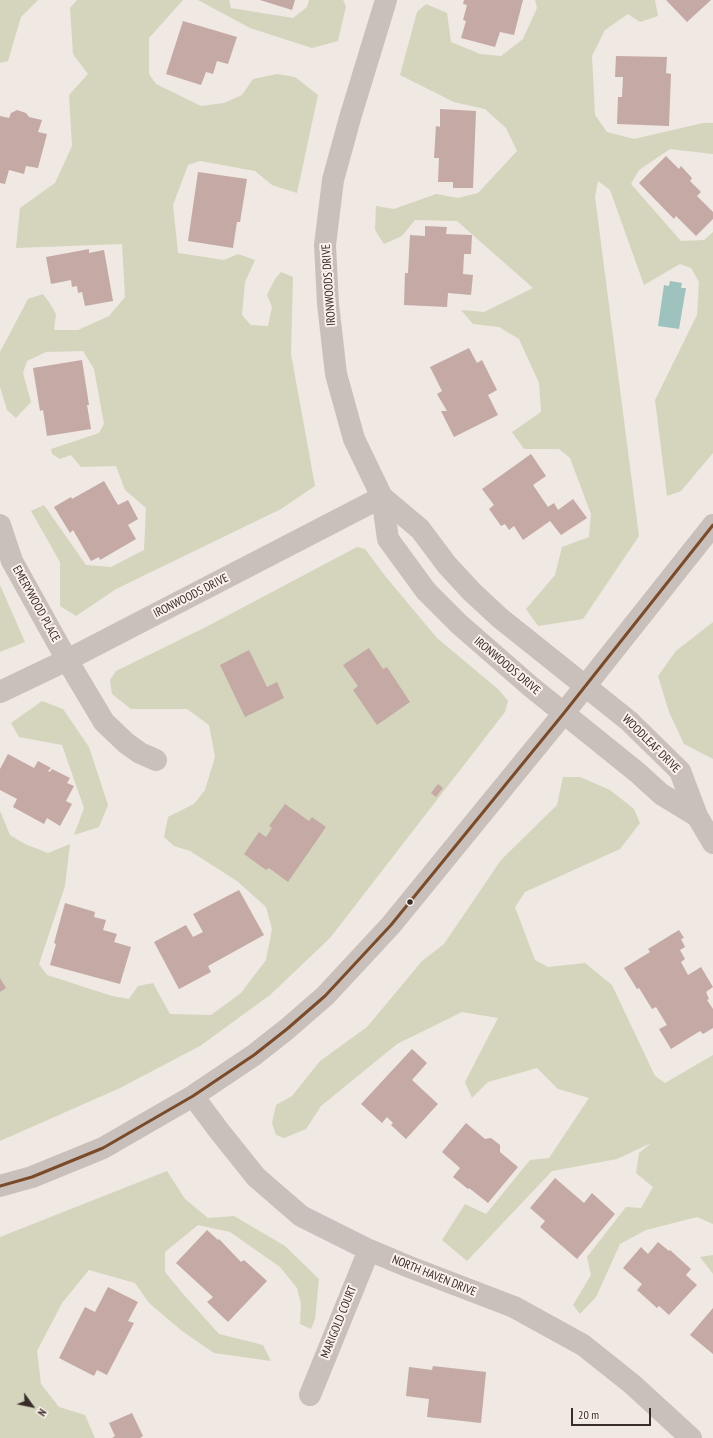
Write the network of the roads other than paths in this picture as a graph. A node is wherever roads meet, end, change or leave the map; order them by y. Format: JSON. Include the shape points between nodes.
{"nodes":[{"id":1,"x":386,"y":0,"type":"edge"},
{"id":2,"x":382,"y":497,"type":"junction"},
{"id":3,"x":0,"y":525,"type":"edge"},
{"id":4,"x":713,"y":525,"type":"edge"},
{"id":5,"x":67,"y":660,"type":"junction"},
{"id":6,"x":585,"y":686,"type":"junction"},
{"id":7,"x":0,"y":692,"type":"edge"},
{"id":8,"x":564,"y":713,"type":"junction"},
{"id":9,"x":156,"y":760,"type":"dead end"},
{"id":10,"x":697,"y":816,"type":"junction"},
{"id":11,"x":713,"y":843,"type":"edge"},
{"id":12,"x":193,"y":1096,"type":"junction"},
{"id":13,"x":0,"y":1186,"type":"edge"},
{"id":14,"x":368,"y":1250,"type":"junction"},
{"id":15,"x":310,"y":1395,"type":"dead end"},
{"id":16,"x":691,"y":1438,"type":"edge"}],
"edges":[{"from":1,"to":2,"type":"street","name":"IRONWOODS DRIVE","via":[[333,180],[325,245],[328,304],[336,374],[354,439]]},
{"from":2,"to":5,"type":"street","name":"IRONWOODS DRIVE"},
{"from":2,"to":6,"type":"street","name":"IRONWOODS DRIVE","via":[[420,529],[447,565],[488,608]]},
{"from":2,"to":8,"type":"street","name":"IRONWOODS DRIVE","via":[[388,539],[426,591],[459,624]]},
{"from":3,"to":5,"type":"street","name":"EMERYWOOD PLACE","via":[[12,561]]},
{"from":4,"to":6,"type":"street"},
{"from":5,"to":7,"type":"street","name":"IRONWOODS DRIVE"},
{"from":5,"to":9,"type":"street","name":"EMERYWOOD PLACE","via":[[104,722],[126,743]]},
{"from":6,"to":8,"type":"street"},
{"from":6,"to":10,"type":"street","name":"WOODLEAF DRIVE","via":[[629,721],[680,771]]},
{"from":8,"to":10,"type":"street","name":"WOODLEAF DRIVE","via":[[661,794]]},
{"from":8,"to":12,"type":"street","via":[[359,961],[325,996],[287,1029],[254,1055]]},
{"from":10,"to":11,"type":"street","name":"WOODLEAF DRIVE"},
{"from":12,"to":13,"type":"street","via":[[103,1148],[32,1177]]},
{"from":12,"to":14,"type":"street","name":"NORTH HAVEN DRIVE","via":[[256,1177],[300,1216]]},
{"from":14,"to":15,"type":"street","name":"MARIGOLD COURT"},
{"from":14,"to":16,"type":"street","name":"NORTH HAVEN DRIVE","via":[[514,1308],[583,1345],[632,1384]]}]}
